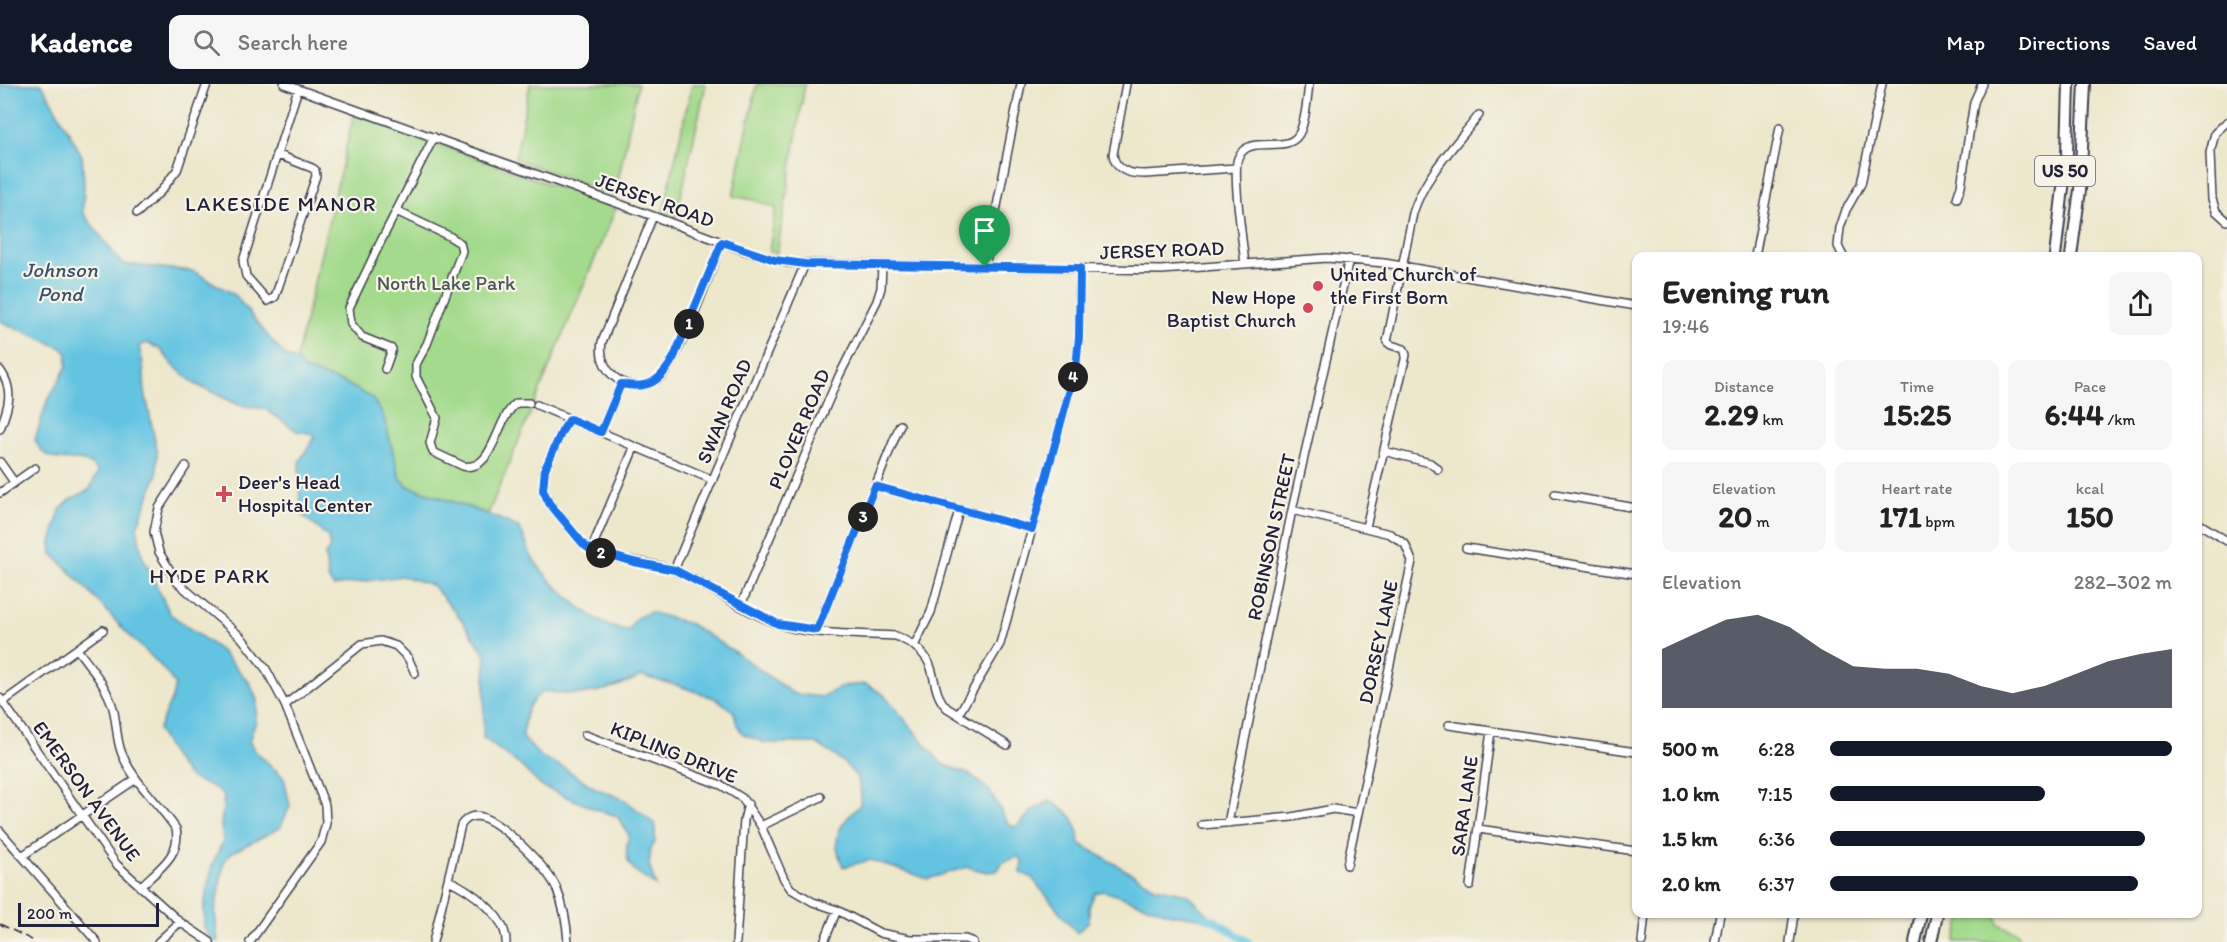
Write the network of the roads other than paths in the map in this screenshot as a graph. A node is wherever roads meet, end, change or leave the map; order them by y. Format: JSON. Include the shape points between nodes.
{"nodes":[{"id":1,"x":207,"y":84,"type":"edge"},
{"id":2,"x":284,"y":84,"type":"edge"},
{"id":3,"x":1021,"y":84,"type":"edge"},
{"id":4,"x":1126,"y":84,"type":"edge"},
{"id":5,"x":1309,"y":84,"type":"edge"},
{"id":6,"x":1882,"y":84,"type":"edge"},
{"id":7,"x":1982,"y":84,"type":"edge"},
{"id":8,"x":2069,"y":84,"type":"edge"},
{"id":9,"x":2085,"y":84,"type":"edge"},
{"id":10,"x":298,"y":89,"type":"junction"},
{"id":11,"x":1479,"y":115,"type":"dead end"},
{"id":12,"x":2227,"y":122,"type":"edge"},
{"id":13,"x":1780,"y":127,"type":"dead end"},
{"id":14,"x":434,"y":137,"type":"junction"},
{"id":15,"x":276,"y":154,"type":"junction"},
{"id":16,"x":1236,"y":168,"type":"junction"},
{"id":17,"x":1957,"y":198,"type":"dead end"},
{"id":18,"x":396,"y":211,"type":"junction"},
{"id":19,"x":136,"y":213,"type":"dead end"},
{"id":20,"x":653,"y":216,"type":"junction"},
{"id":21,"x":2227,"y":221,"type":"edge"},
{"id":22,"x":722,"y":242,"type":"junction"},
{"id":23,"x":1756,"y":252,"type":"edge"},
{"id":24,"x":1841,"y":252,"type":"edge"},
{"id":25,"x":2056,"y":252,"type":"edge"},
{"id":26,"x":2072,"y":252,"type":"edge"},
{"id":27,"x":1349,"y":259,"type":"junction"},
{"id":28,"x":805,"y":264,"type":"junction"},
{"id":29,"x":1245,"y":264,"type":"junction"},
{"id":30,"x":882,"y":266,"type":"junction"},
{"id":31,"x":985,"y":267,"type":"junction"},
{"id":32,"x":1403,"y":267,"type":"junction"},
{"id":33,"x":1080,"y":268,"type":"junction"},
{"id":34,"x":1632,"y":305,"type":"edge"},
{"id":35,"x":385,"y":369,"type":"dead end"},
{"id":36,"x":0,"y":370,"type":"edge"},
{"id":37,"x":621,"y":384,"type":"junction"},
{"id":38,"x":528,"y":403,"type":"dead end"},
{"id":39,"x":537,"y":405,"type":"dead end"},
{"id":40,"x":570,"y":419,"type":"junction"},
{"id":41,"x":900,"y":425,"type":"dead end"},
{"id":42,"x":0,"y":429,"type":"edge"},
{"id":43,"x":601,"y":432,"type":"junction"},
{"id":44,"x":634,"y":448,"type":"junction"},
{"id":45,"x":1384,"y":451,"type":"junction"},
{"id":46,"x":0,"y":462,"type":"edge"},
{"id":47,"x":186,"y":466,"type":"dead end"},
{"id":48,"x":34,"y":468,"type":"dead end"},
{"id":49,"x":1438,"y":469,"type":"dead end"},
{"id":50,"x":713,"y":480,"type":"junction"},
{"id":51,"x":14,"y":482,"type":"junction"},
{"id":52,"x":875,"y":486,"type":"junction"},
{"id":53,"x":0,"y":493,"type":"edge"},
{"id":54,"x":1555,"y":494,"type":"dead end"},
{"id":55,"x":1632,"y":507,"type":"edge"},
{"id":56,"x":959,"y":510,"type":"junction"},
{"id":57,"x":1292,"y":510,"type":"junction"},
{"id":58,"x":2202,"y":525,"type":"edge"},
{"id":59,"x":1366,"y":527,"type":"junction"},
{"id":60,"x":1032,"y":529,"type":"junction"},
{"id":61,"x":2227,"y":541,"type":"edge"},
{"id":62,"x":1466,"y":548,"type":"dead end"},
{"id":63,"x":591,"y":550,"type":"junction"},
{"id":64,"x":675,"y":570,"type":"junction"},
{"id":65,"x":1632,"y":573,"type":"edge"},
{"id":66,"x":741,"y":605,"type":"junction"},
{"id":67,"x":103,"y":630,"type":"dead end"},
{"id":68,"x":817,"y":630,"type":"junction"},
{"id":69,"x":914,"y":646,"type":"junction"},
{"id":70,"x":77,"y":649,"type":"junction"},
{"id":71,"x":415,"y":673,"type":"dead end"},
{"id":72,"x":1,"y":700,"type":"edge"},
{"id":73,"x":285,"y":705,"type":"junction"},
{"id":74,"x":958,"y":715,"type":"junction"},
{"id":75,"x":1449,"y":725,"type":"dead end"},
{"id":76,"x":1491,"y":730,"type":"junction"},
{"id":77,"x":585,"y":735,"type":"dead end"},
{"id":78,"x":1007,"y":745,"type":"dead end"},
{"id":79,"x":1632,"y":751,"type":"edge"},
{"id":80,"x":136,"y":779,"type":"junction"},
{"id":81,"x":821,"y":797,"type":"dead end"},
{"id":82,"x":748,"y":804,"type":"junction"},
{"id":83,"x":1358,"y":813,"type":"junction"},
{"id":84,"x":82,"y":817,"type":"junction"},
{"id":85,"x":1228,"y":823,"type":"junction"},
{"id":86,"x":1202,"y":825,"type":"dead end"},
{"id":87,"x":761,"y":826,"type":"junction"},
{"id":88,"x":1478,"y":829,"type":"junction"},
{"id":89,"x":0,"y":831,"type":"edge"},
{"id":90,"x":1632,"y":849,"type":"edge"},
{"id":91,"x":22,"y":856,"type":"junction"},
{"id":92,"x":1347,"y":865,"type":"dead end"},
{"id":93,"x":448,"y":880,"type":"junction"},
{"id":94,"x":1470,"y":885,"type":"dead end"},
{"id":95,"x":140,"y":887,"type":"junction"},
{"id":96,"x":837,"y":910,"type":"junction"},
{"id":97,"x":1645,"y":918,"type":"edge"},
{"id":98,"x":1719,"y":918,"type":"edge"},
{"id":99,"x":1793,"y":918,"type":"edge"},
{"id":100,"x":1920,"y":918,"type":"edge"},
{"id":101,"x":1936,"y":918,"type":"edge"},
{"id":102,"x":180,"y":922,"type":"junction"},
{"id":103,"x":909,"y":941,"type":"edge"},
{"id":104,"x":97,"y":942,"type":"edge"},
{"id":105,"x":158,"y":942,"type":"edge"},
{"id":106,"x":210,"y":942,"type":"edge"},
{"id":107,"x":250,"y":942,"type":"edge"},
{"id":108,"x":433,"y":942,"type":"edge"},
{"id":109,"x":506,"y":942,"type":"edge"},
{"id":110,"x":568,"y":942,"type":"edge"},
{"id":111,"x":736,"y":942,"type":"edge"},
{"id":112,"x":824,"y":942,"type":"edge"},
{"id":113,"x":972,"y":942,"type":"edge"},
{"id":114,"x":1642,"y":942,"type":"edge"},
{"id":115,"x":1715,"y":942,"type":"edge"},
{"id":116,"x":1790,"y":942,"type":"edge"},
{"id":117,"x":1915,"y":942,"type":"edge"},
{"id":118,"x":1931,"y":942,"type":"edge"}],
"edges":[{"from":1,"to":19,"type":"street","via":[[177,170]]},
{"from":2,"to":10,"type":"street","name":"JERSEY ROAD"},
{"from":3,"to":31,"type":"street"},
{"from":4,"to":16,"type":"street","via":[[1113,154],[1122,170],[1145,174]]},
{"from":5,"to":16,"type":"street","via":[[1295,138],[1286,143],[1247,147]]},
{"from":6,"to":24,"type":"street","via":[[1862,184],[1840,228]]},
{"from":7,"to":17,"type":"street","via":[[1974,102]]},
{"from":8,"to":25,"type":"highway","number":"US 50","via":[[2065,177]]},
{"from":9,"to":26,"type":"highway","number":"US 50","via":[[2080,190]]},
{"from":10,"to":14,"type":"street","name":"JERSEY ROAD"},
{"from":10,"to":15,"type":"street"},
{"from":11,"to":32,"type":"street","via":[[1420,194]]},
{"from":12,"to":21,"type":"street","via":[[2215,133],[2210,153],[2211,199],[2216,211]]},
{"from":13,"to":23,"type":"street"},
{"from":14,"to":18,"type":"street"},
{"from":14,"to":20,"type":"street","name":"JERSEY ROAD"},
{"from":15,"to":15,"type":"street","via":[[315,170],[316,176],[273,300],[268,301],[254,287],[243,261]]},
{"from":16,"to":29,"type":"street"},
{"from":18,"to":35,"type":"street","via":[[349,308],[351,324],[362,337],[392,349]]},
{"from":18,"to":38,"type":"street","via":[[449,236],[460,243],[462,250],[416,364],[416,377],[437,418],[430,443],[433,452],[463,466],[480,464],[508,410],[517,403]]},
{"from":20,"to":22,"type":"street","name":"JERSEY ROAD"},
{"from":20,"to":37,"type":"street","via":[[602,342],[605,364]]},
{"from":22,"to":28,"type":"street","name":"JERSEY ROAD","via":[[775,260]]},
{"from":22,"to":37,"type":"street","via":[[666,372],[643,386]]},
{"from":27,"to":29,"type":"street","name":"JERSEY ROAD"},
{"from":27,"to":32,"type":"street","name":"JERSEY ROAD"},
{"from":27,"to":57,"type":"street","name":"ROBINSON STREET"},
{"from":28,"to":30,"type":"street","name":"JERSEY ROAD"},
{"from":28,"to":50,"type":"street","name":"SWAN ROAD"},
{"from":29,"to":33,"type":"street","name":"JERSEY ROAD","via":[[1161,270]]},
{"from":30,"to":31,"type":"street","name":"JERSEY ROAD"},
{"from":30,"to":66,"type":"street","name":"PLOVER ROAD","via":[[874,308],[839,376]]},
{"from":31,"to":33,"type":"street","name":"JERSEY ROAD"},
{"from":32,"to":34,"type":"street","name":"JERSEY ROAD"},
{"from":32,"to":45,"type":"street","via":[[1387,342],[1404,349],[1406,355]]},
{"from":33,"to":60,"type":"street","via":[[1076,367]]},
{"from":36,"to":42,"type":"street","via":[[10,388],[10,400]]},
{"from":37,"to":43,"type":"street"},
{"from":39,"to":40,"type":"street"},
{"from":40,"to":43,"type":"street"},
{"from":40,"to":63,"type":"street","via":[[545,469],[543,490],[575,536]]},
{"from":41,"to":52,"type":"street"},
{"from":43,"to":44,"type":"street"},
{"from":44,"to":50,"type":"street"},
{"from":44,"to":63,"type":"street"},
{"from":45,"to":49,"type":"street","via":[[1430,463]]},
{"from":45,"to":59,"type":"street"},
{"from":46,"to":51,"type":"street"},
{"from":47,"to":73,"type":"street","via":[[159,508],[154,532],[159,552],[177,582],[242,637],[266,669]]},
{"from":48,"to":51,"type":"street"},
{"from":50,"to":64,"type":"street","name":"SWAN ROAD"},
{"from":51,"to":53,"type":"street"},
{"from":52,"to":56,"type":"street"},
{"from":52,"to":68,"type":"street"},
{"from":54,"to":55,"type":"street"},
{"from":56,"to":60,"type":"street"},
{"from":56,"to":69,"type":"street","via":[[932,612]]},
{"from":57,"to":59,"type":"street","name":"DORSEY LANE"},
{"from":57,"to":85,"type":"street","name":"ROBINSON STREET"},
{"from":58,"to":61,"type":"street"},
{"from":59,"to":83,"type":"street","name":"DORSEY LANE","via":[[1401,540],[1408,549],[1412,567]]},
{"from":60,"to":74,"type":"street","via":[[1000,644]]},
{"from":62,"to":65,"type":"street"},
{"from":63,"to":64,"type":"street"},
{"from":64,"to":66,"type":"street"},
{"from":66,"to":68,"type":"street","via":[[778,624]]},
{"from":67,"to":70,"type":"street"},
{"from":68,"to":69,"type":"street","via":[[896,636]]},
{"from":69,"to":74,"type":"street","via":[[929,663],[937,696]]},
{"from":70,"to":72,"type":"street"},
{"from":70,"to":80,"type":"street","via":[[112,706],[121,752]]},
{"from":71,"to":73,"type":"street","via":[[396,646],[381,641],[362,644]]},
{"from":72,"to":84,"type":"street","name":"EMERSON AVENUE"},
{"from":73,"to":107,"type":"street","via":[[325,805],[326,823],[315,852]]},
{"from":74,"to":78,"type":"street"},
{"from":75,"to":76,"type":"street"},
{"from":76,"to":79,"type":"street"},
{"from":76,"to":88,"type":"street","name":"SARA LANE"},
{"from":77,"to":82,"type":"street","name":"KIPLING DRIVE","via":[[721,785]]},
{"from":80,"to":84,"type":"street"},
{"from":80,"to":95,"type":"street","via":[[171,822],[177,836],[175,852]]},
{"from":81,"to":87,"type":"street"},
{"from":82,"to":87,"type":"street","name":"KIPLING DRIVE"},
{"from":82,"to":111,"type":"street"},
{"from":83,"to":85,"type":"street","via":[[1333,809]]},
{"from":83,"to":92,"type":"street","name":"DORSEY LANE"},
{"from":84,"to":91,"type":"street"},
{"from":84,"to":95,"type":"street","name":"EMERSON AVENUE","via":[[116,864]]},
{"from":85,"to":86,"type":"street"},
{"from":87,"to":96,"type":"street","name":"KIPLING DRIVE","via":[[790,889]]},
{"from":88,"to":90,"type":"street"},
{"from":88,"to":94,"type":"street","name":"SARA LANE"},
{"from":89,"to":91,"type":"street"},
{"from":91,"to":104,"type":"street"},
{"from":93,"to":108,"type":"street"},
{"from":93,"to":109,"type":"street","via":[[485,904],[504,928]]},
{"from":93,"to":110,"type":"street","via":[[461,825],[476,816],[485,820],[506,832],[555,885]]},
{"from":95,"to":102,"type":"street","name":"EMERSON AVENUE"},
{"from":96,"to":103,"type":"street","name":"KIPLING DRIVE","via":[[880,933]]},
{"from":96,"to":112,"type":"street"},
{"from":97,"to":114,"type":"street"},
{"from":98,"to":115,"type":"street"},
{"from":99,"to":116,"type":"street"},
{"from":100,"to":117,"type":"highway"},
{"from":101,"to":118,"type":"highway"},
{"from":102,"to":105,"type":"street"},
{"from":102,"to":106,"type":"street","name":"EMERSON AVENUE"},
{"from":103,"to":113,"type":"street","name":"KIPLING DRIVE"}]}
